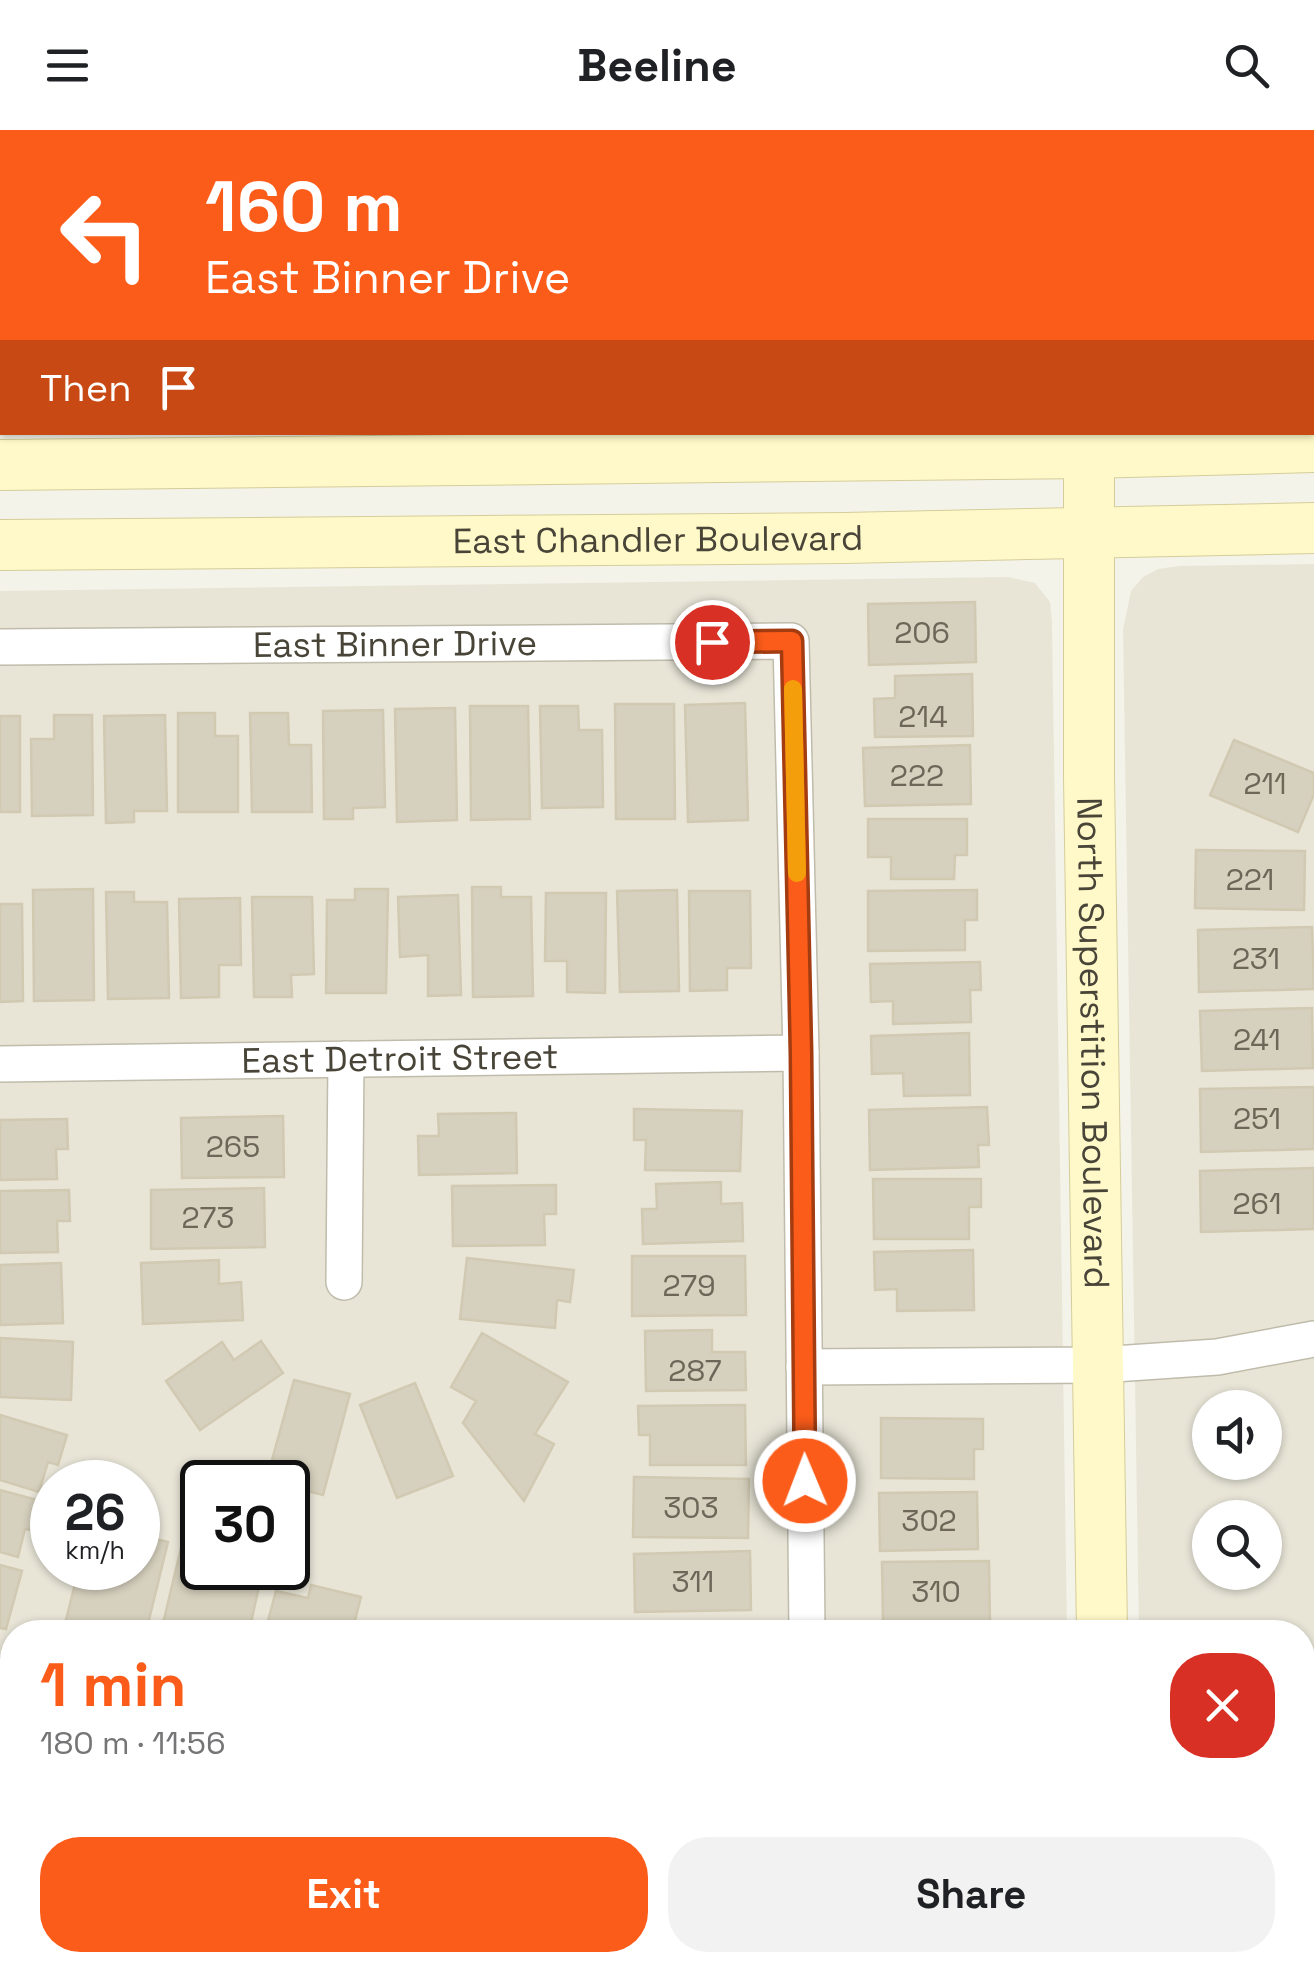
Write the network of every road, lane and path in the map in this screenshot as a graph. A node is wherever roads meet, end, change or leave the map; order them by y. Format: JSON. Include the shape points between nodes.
{"nodes":[{"id":1,"x":1088,"y":443,"type":"edge"},
{"id":2,"x":1314,"y":446,"type":"edge"},
{"id":3,"x":0,"y":465,"type":"edge"},
{"id":4,"x":1314,"y":528,"type":"edge"},
{"id":5,"x":1088,"y":533,"type":"junction"},
{"id":6,"x":0,"y":545,"type":"edge"},
{"id":7,"x":0,"y":647,"type":"edge"},
{"id":8,"x":801,"y":1053,"type":"junction"},
{"id":9,"x":346,"y":1059,"type":"junction"},
{"id":10,"x":0,"y":1064,"type":"edge"},
{"id":11,"x":344,"y":1282,"type":"dead end"},
{"id":12,"x":1314,"y":1339,"type":"edge"},
{"id":13,"x":1099,"y":1365,"type":"junction"},
{"id":14,"x":804,"y":1368,"type":"junction"},
{"id":15,"x":807,"y":1620,"type":"edge"},
{"id":16,"x":1102,"y":1620,"type":"edge"}],
"edges":[{"from":1,"to":2,"type":"main road"},
{"from":1,"to":3,"type":"main road"},
{"from":1,"to":5,"type":"main road","name":"North Superstition Boulevard"},
{"from":4,"to":5,"type":"main road","name":"East Chandler Boulevard"},
{"from":5,"to":6,"type":"main road","name":"East Chandler Boulevard"},
{"from":5,"to":13,"type":"main road","name":"North Superstition Boulevard"},
{"from":7,"to":8,"type":"street","name":"East Binner Drive","via":[[792,641]]},
{"from":8,"to":9,"type":"street","name":"East Detroit Street"},
{"from":8,"to":14,"type":"street"},
{"from":9,"to":10,"type":"street","name":"East Detroit Street"},
{"from":9,"to":11,"type":"street"},
{"from":12,"to":13,"type":"street","via":[[1218,1358]]},
{"from":13,"to":14,"type":"street"},
{"from":13,"to":16,"type":"main road","name":"North Superstition Boulevard"},
{"from":14,"to":15,"type":"street"}]}
